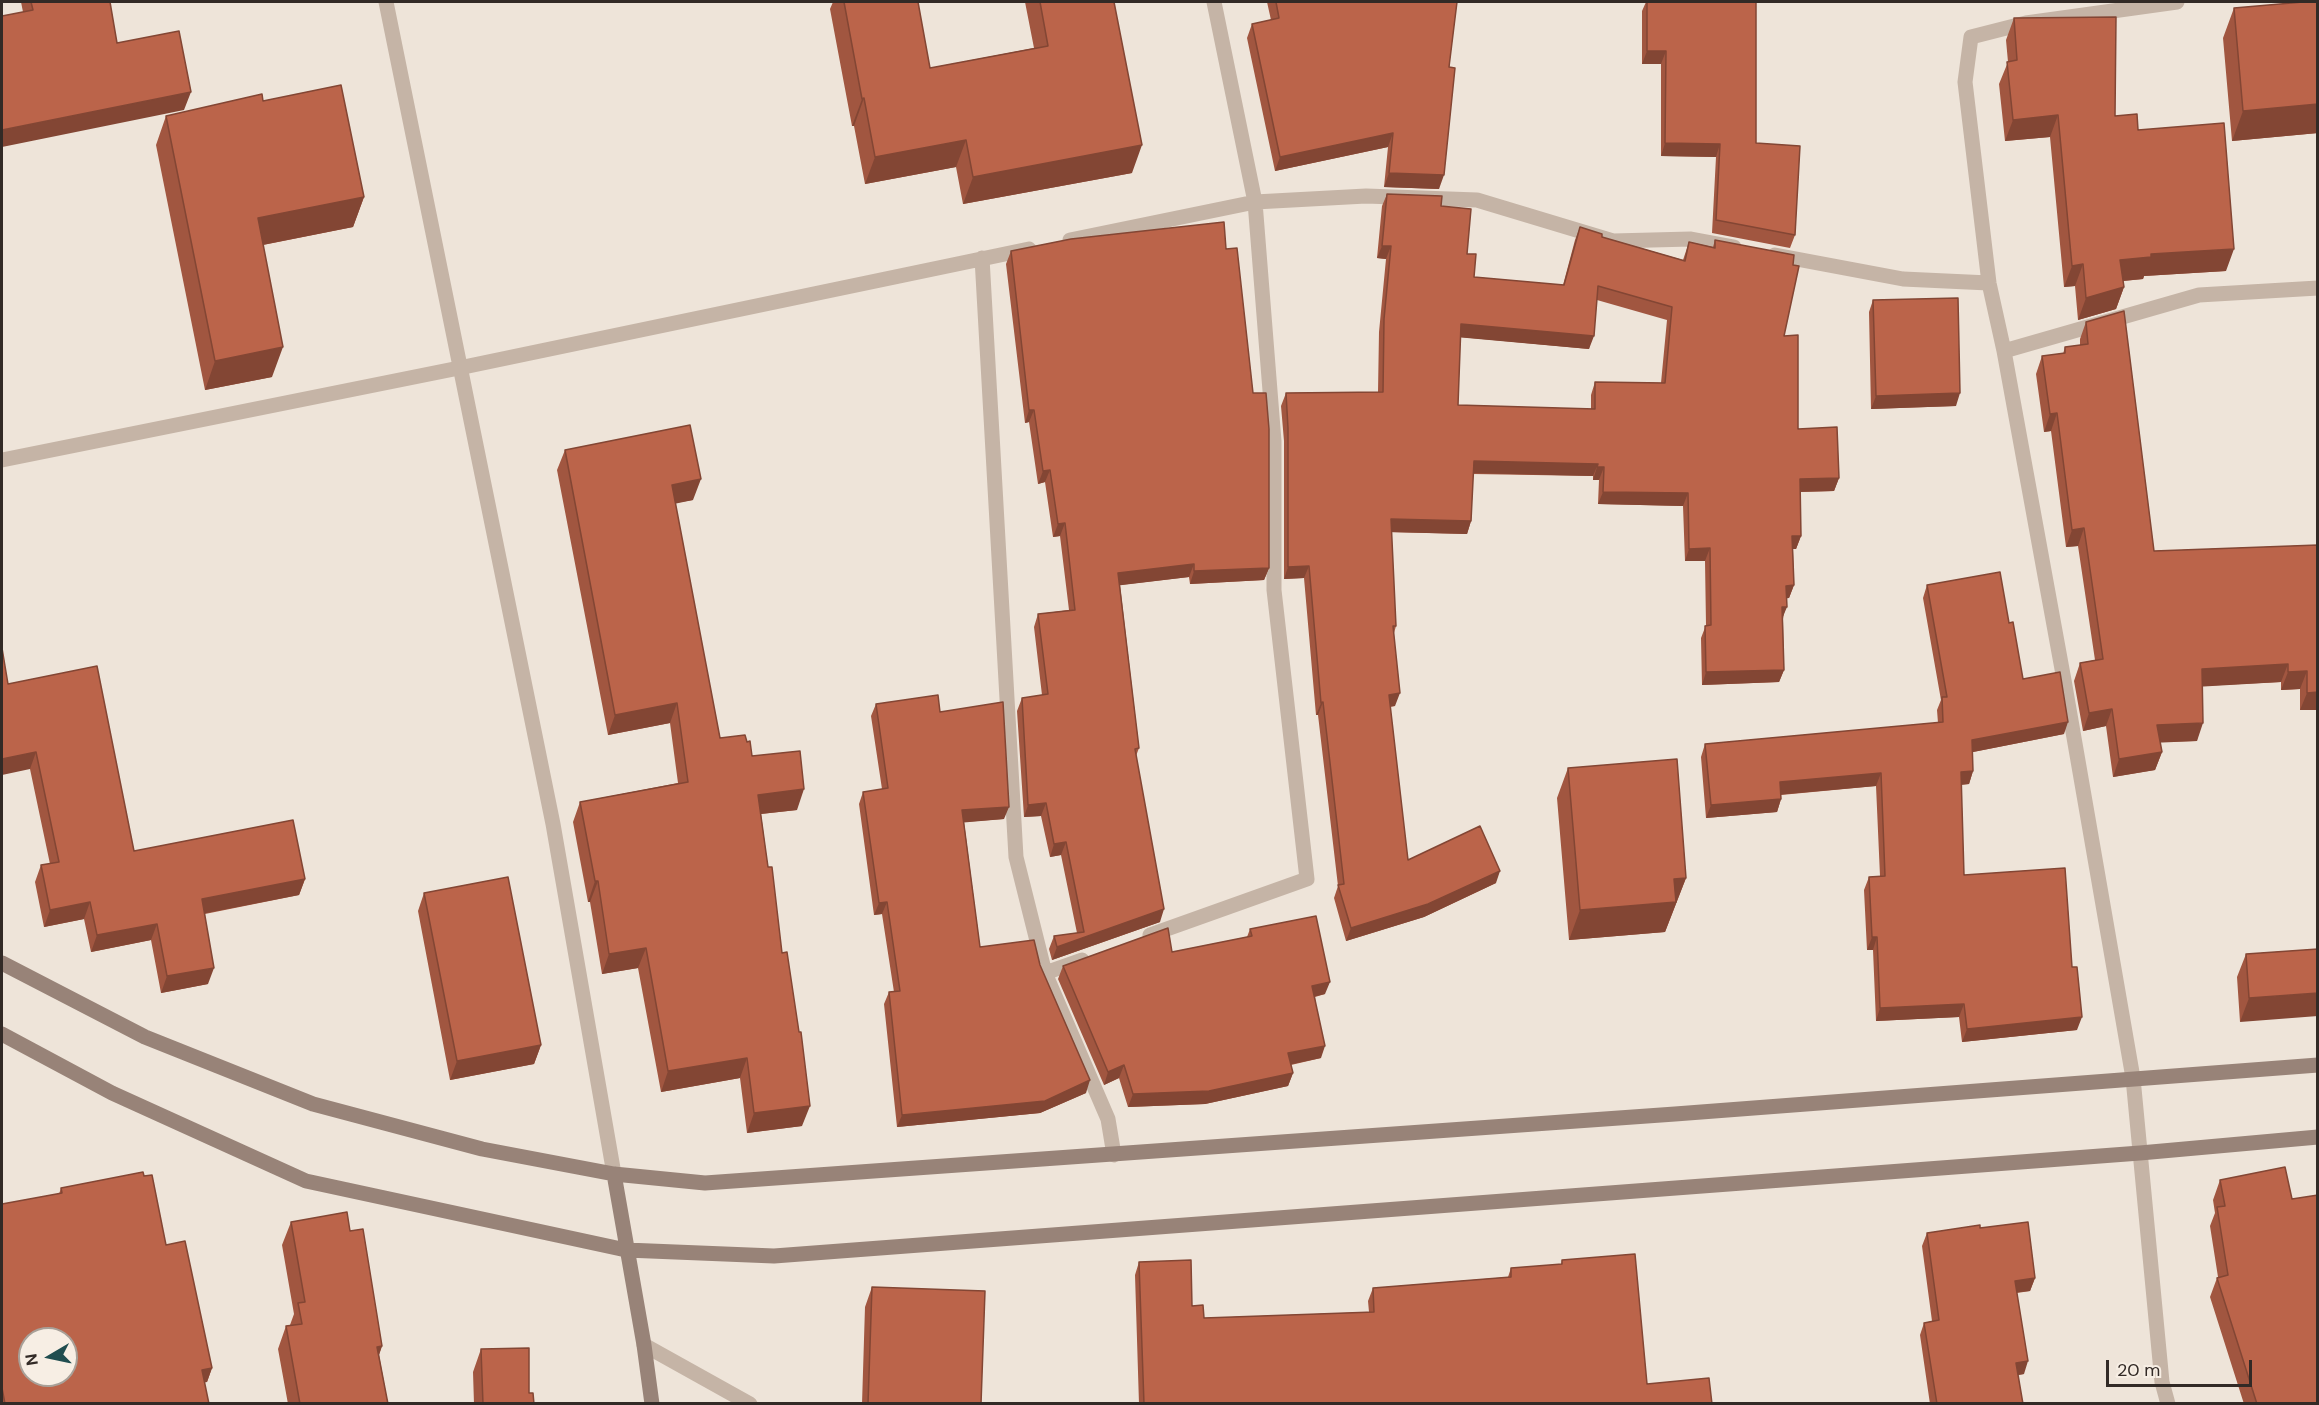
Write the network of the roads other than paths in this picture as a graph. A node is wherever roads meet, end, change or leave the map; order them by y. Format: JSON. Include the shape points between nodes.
{"nodes":[{"id":1,"x":386,"y":2,"type":"edge"},
{"id":2,"x":1214,"y":2,"type":"edge"},
{"id":3,"x":2177,"y":2,"type":"edge"},
{"id":4,"x":1255,"y":202,"type":"junction"},
{"id":5,"x":982,"y":258,"type":"junction"},
{"id":6,"x":1989,"y":283,"type":"junction"},
{"id":7,"x":2318,"y":288,"type":"edge"},
{"id":8,"x":2004,"y":351,"type":"junction"},
{"id":9,"x":459,"y":368,"type":"junction"},
{"id":10,"x":2,"y":460,"type":"edge"},
{"id":11,"x":1132,"y":942,"type":"edge"},
{"id":12,"x":1100,"y":953,"type":"edge"},
{"id":13,"x":2,"y":963,"type":"edge"},
{"id":14,"x":1045,"y":973,"type":"junction"},
{"id":15,"x":2,"y":1034,"type":"edge"},
{"id":16,"x":2318,"y":1065,"type":"edge"},
{"id":17,"x":2133,"y":1078,"type":"junction"},
{"id":18,"x":2318,"y":1137,"type":"edge"},
{"id":19,"x":2140,"y":1153,"type":"junction"},
{"id":20,"x":1114,"y":1155,"type":"junction"},
{"id":21,"x":614,"y":1174,"type":"junction"},
{"id":22,"x":626,"y":1250,"type":"junction"},
{"id":23,"x":644,"y":1345,"type":"junction"},
{"id":24,"x":652,"y":1404,"type":"edge"},
{"id":25,"x":750,"y":1404,"type":"edge"},
{"id":26,"x":2168,"y":1404,"type":"edge"}],
"edges":[{"from":1,"to":9,"type":"street"},
{"from":2,"to":4,"type":"street"},
{"from":3,"to":6,"type":"street","via":[[2026,23],[1971,36],[1965,82]]},
{"from":4,"to":5,"type":"street"},
{"from":4,"to":6,"type":"street","via":[[1366,196],[1477,200],[1613,241],[1691,239],[1903,279]]},
{"from":4,"to":11,"type":"street","via":[[1274,441],[1274,590],[1307,879]]},
{"from":5,"to":9,"type":"street"},
{"from":5,"to":14,"type":"street","via":[[1016,857]]},
{"from":6,"to":8,"type":"street"},
{"from":7,"to":8,"type":"street","via":[[2199,295]]},
{"from":8,"to":17,"type":"street"},
{"from":9,"to":10,"type":"street"},
{"from":9,"to":21,"type":"street","via":[[553,824]]},
{"from":12,"to":14,"type":"street"},
{"from":13,"to":21,"type":"main road","via":[[145,1037],[313,1104],[482,1149]]},
{"from":14,"to":20,"type":"street","via":[[1108,1119]]},
{"from":15,"to":22,"type":"main road","via":[[112,1093],[306,1181]]},
{"from":16,"to":17,"type":"main road"},
{"from":17,"to":19,"type":"street"},
{"from":17,"to":20,"type":"main road"},
{"from":18,"to":19,"type":"main road"},
{"from":19,"to":22,"type":"main road","via":[[774,1256]]},
{"from":19,"to":26,"type":"street","via":[[2162,1382]]},
{"from":20,"to":21,"type":"main road","via":[[705,1184]]},
{"from":21,"to":22,"type":"main road"},
{"from":22,"to":23,"type":"main road"},
{"from":23,"to":24,"type":"main road"},
{"from":23,"to":25,"type":"street"}]}
